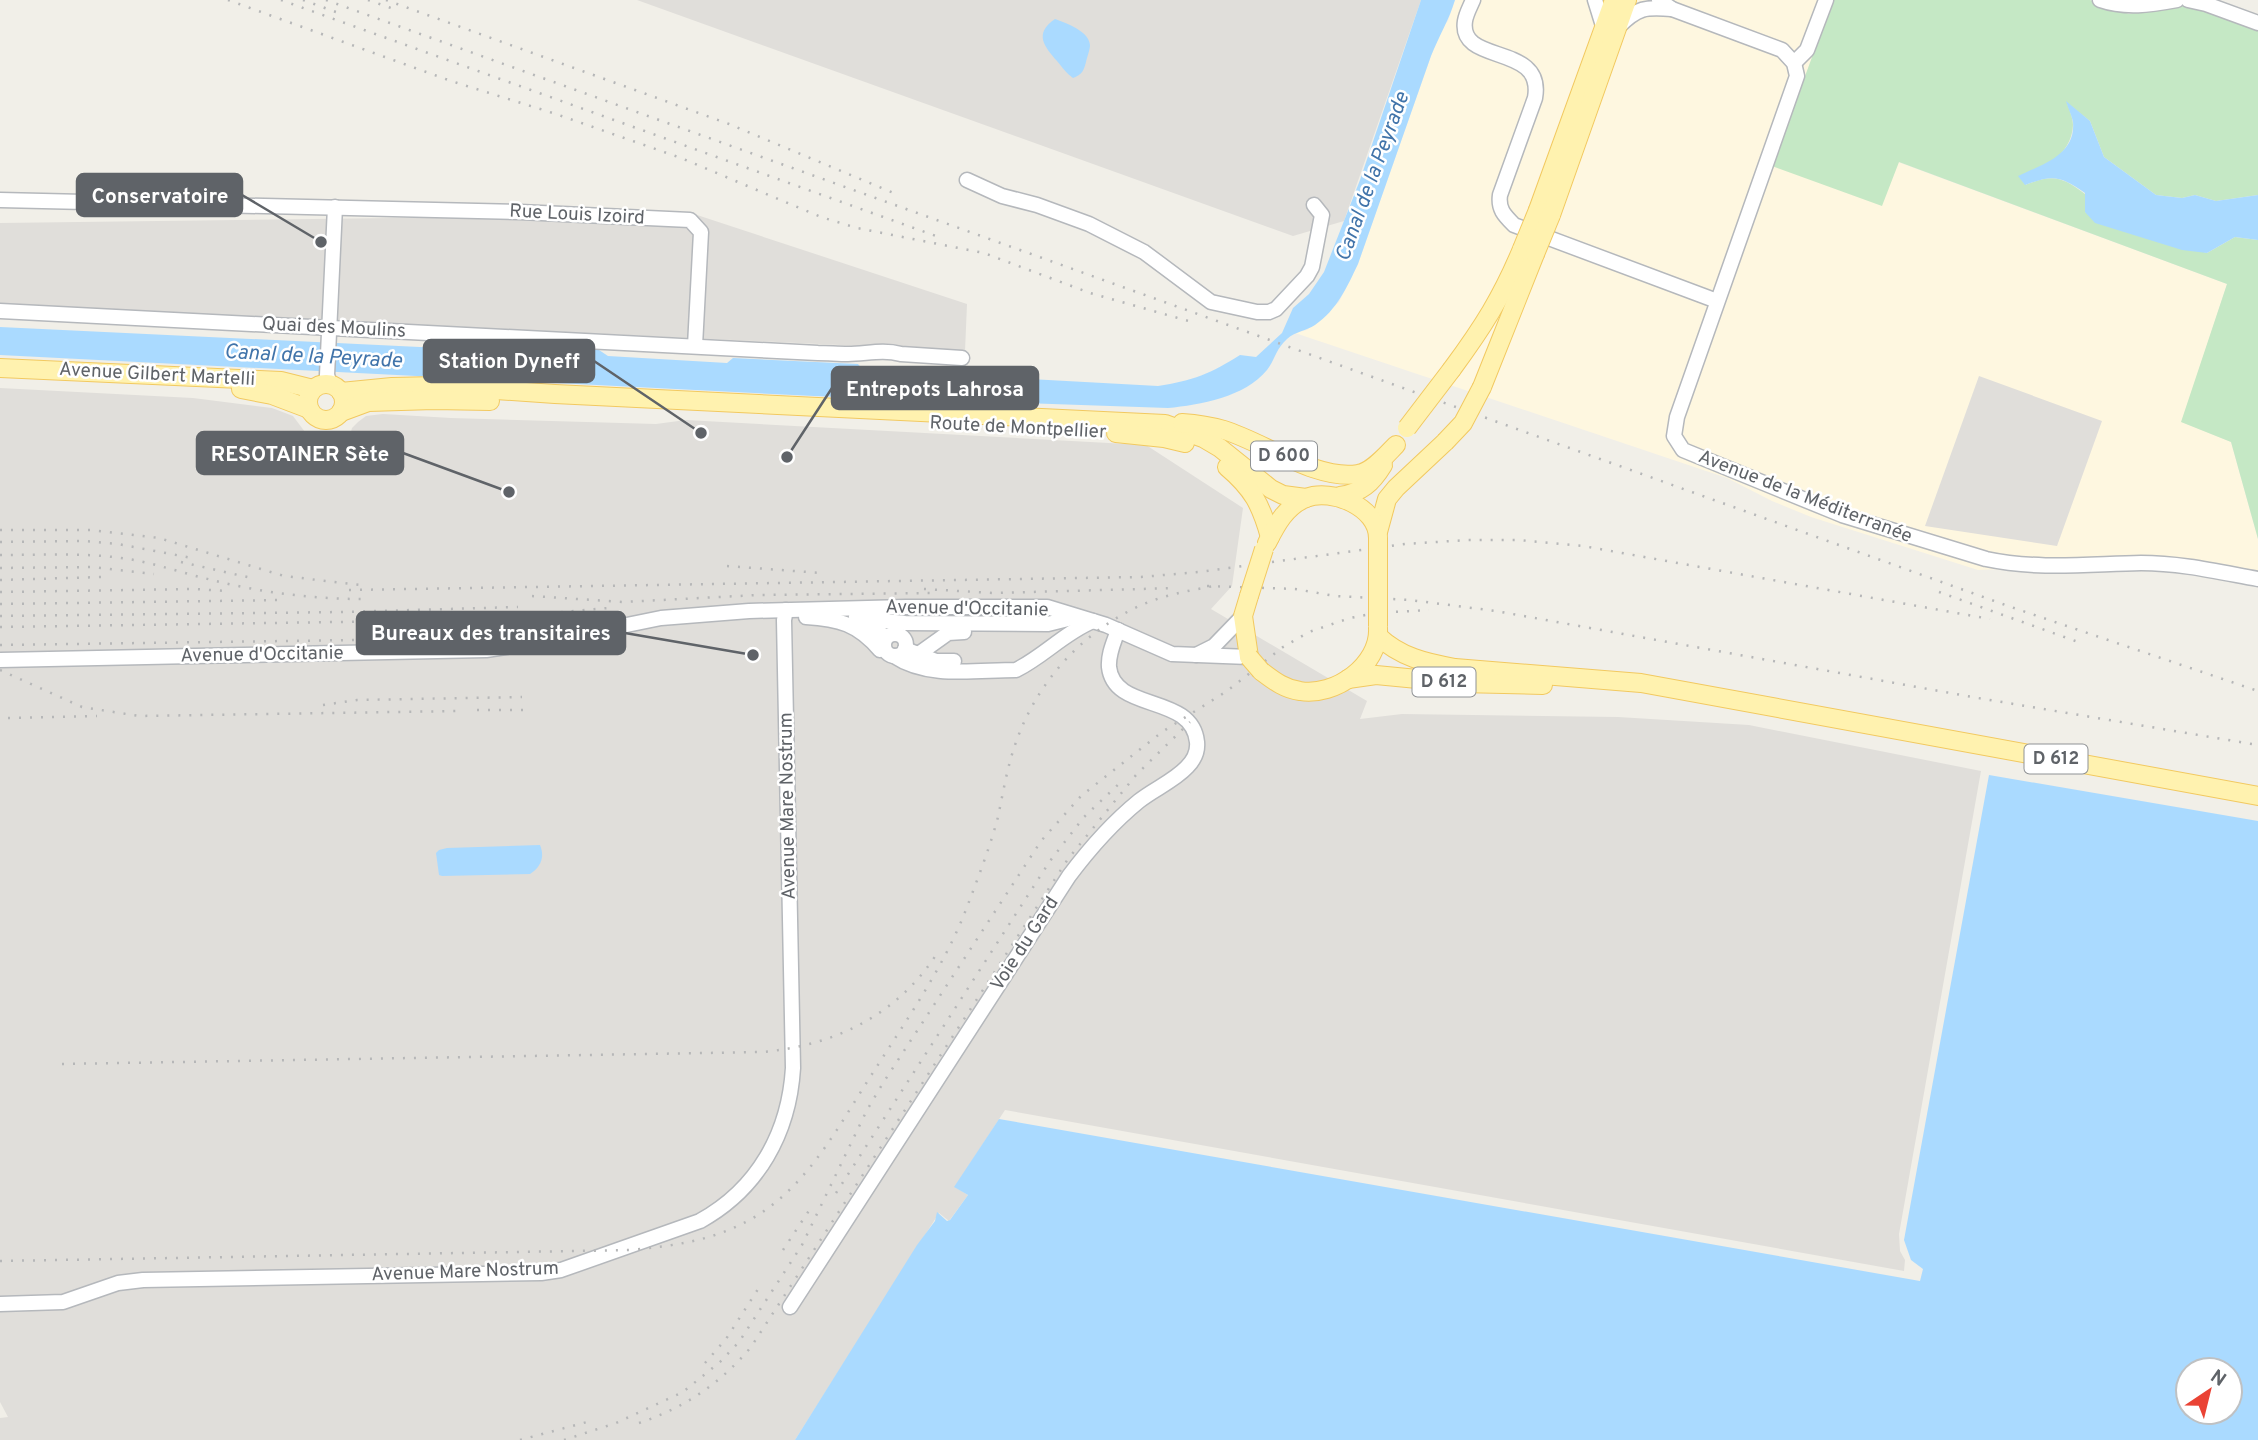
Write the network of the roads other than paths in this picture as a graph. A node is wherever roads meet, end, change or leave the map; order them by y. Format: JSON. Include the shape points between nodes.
{"nodes":[{"id":1,"x":1473,"y":0,"type":"edge"},
{"id":2,"x":1595,"y":0,"type":"edge"},
{"id":3,"x":1614,"y":0,"type":"edge"},
{"id":4,"x":1627,"y":0,"type":"edge"},
{"id":5,"x":1659,"y":0,"type":"edge"},
{"id":6,"x":1826,"y":0,"type":"edge"},
{"id":7,"x":2100,"y":0,"type":"edge"},
{"id":8,"x":2177,"y":0,"type":"edge"},
{"id":9,"x":2188,"y":0,"type":"edge"},
{"id":10,"x":1672,"y":9,"type":"junction"},
{"id":11,"x":2258,"y":23,"type":"edge"},
{"id":12,"x":1610,"y":28,"type":"junction"},
{"id":13,"x":1794,"y":64,"type":"junction"},
{"id":14,"x":967,"y":180,"type":"dead end"},
{"id":15,"x":0,"y":200,"type":"edge"},
{"id":16,"x":1314,"y":205,"type":"dead end"},
{"id":17,"x":335,"y":207,"type":"junction"},
{"id":18,"x":1529,"y":252,"type":"junction"},
{"id":19,"x":1717,"y":301,"type":"junction"},
{"id":20,"x":0,"y":311,"type":"edge"},
{"id":21,"x":329,"y":334,"type":"junction"},
{"id":22,"x":695,"y":346,"type":"junction"},
{"id":23,"x":962,"y":358,"type":"dead end"},
{"id":24,"x":0,"y":368,"type":"edge"},
{"id":25,"x":0,"y":376,"type":"edge"},
{"id":26,"x":327,"y":385,"type":"junction"},
{"id":27,"x":309,"y":409,"type":"junction"},
{"id":28,"x":341,"y":412,"type":"junction"},
{"id":29,"x":1165,"y":424,"type":"junction"},
{"id":30,"x":1396,"y":445,"type":"junction"},
{"id":31,"x":1340,"y":496,"type":"junction"},
{"id":32,"x":1306,"y":498,"type":"junction"},
{"id":33,"x":1378,"y":535,"type":"junction"},
{"id":34,"x":1267,"y":543,"type":"junction"},
{"id":35,"x":2258,"y":579,"type":"edge"},
{"id":36,"x":786,"y":610,"type":"junction"},
{"id":37,"x":835,"y":613,"type":"junction"},
{"id":38,"x":1243,"y":616,"type":"junction"},
{"id":39,"x":1076,"y":617,"type":"junction"},
{"id":40,"x":1093,"y":621,"type":"junction"},
{"id":41,"x":1118,"y":630,"type":"junction"},
{"id":42,"x":1378,"y":631,"type":"junction"},
{"id":43,"x":1055,"y":633,"type":"junction"},
{"id":44,"x":895,"y":649,"type":"junction"},
{"id":45,"x":1194,"y":656,"type":"junction"},
{"id":46,"x":0,"y":660,"type":"edge"},
{"id":47,"x":1255,"y":664,"type":"junction"},
{"id":48,"x":1348,"y":680,"type":"junction"},
{"id":49,"x":1676,"y":691,"type":"junction"},
{"id":50,"x":2258,"y":796,"type":"edge"},
{"id":51,"x":0,"y":1304,"type":"edge"},
{"id":52,"x":790,"y":1307,"type":"dead end"}],
"edges":[{"from":1,"to":19,"type":"street","via":[[1465,22],[1466,35],[1474,44],[1526,66],[1537,84],[1500,195],[1504,216],[1514,225]]},
{"from":2,"to":12,"type":"street"},
{"from":3,"to":12,"type":"main road","number":"D 600"},
{"from":4,"to":12,"type":"main road","number":"D 600"},
{"from":5,"to":10,"type":"street"},
{"from":6,"to":13,"type":"street","via":[[1807,50]]},
{"from":7,"to":8,"type":"street","via":[[2118,6]]},
{"from":9,"to":11,"type":"street"},
{"from":10,"to":12,"type":"street","via":[[1644,7]]},
{"from":10,"to":13,"type":"street","via":[[1782,50]]},
{"from":12,"to":18,"type":"main road","number":"D 600","bridge":true},
{"from":13,"to":19,"type":"street","name":"Avenue de la Méditerranée","via":[[1797,76]]},
{"from":14,"to":16,"type":"street","via":[[1089,224],[1144,252],[1212,302],[1264,312],[1276,309],[1312,267],[1322,215]]},
{"from":15,"to":17,"type":"street","name":"Rue Louis Izoird"},
{"from":17,"to":21,"type":"street"},
{"from":17,"to":22,"type":"street","name":"Rue Louis Izoird","via":[[690,220],[701,232]]},
{"from":18,"to":30,"type":"main road","number":"D 600","bridge":true,"via":[[1487,321]]},
{"from":18,"to":33,"type":"main road","number":"D 600","bridge":true,"via":[[1482,387],[1463,423],[1387,499]]},
{"from":19,"to":35,"type":"street","name":"Avenue de la Méditerranée","via":[[1677,417],[1674,436],[1683,450],[1842,515],[1986,559],[2054,566],[2165,564]]},
{"from":20,"to":21,"type":"street","name":"Quai des Moulins"},
{"from":21,"to":22,"type":"street","name":"Quai des Moulins"},
{"from":21,"to":26,"type":"street"},
{"from":22,"to":23,"type":"street","name":"Quai des Moulins"},
{"from":24,"to":26,"type":"main road","name":"Avenue Gilbert Martelli"},
{"from":25,"to":27,"type":"main road","name":"Avenue Gilbert Martelli","via":[[252,390]]},
{"from":26,"to":27,"type":"main road","via":[[308,398]]},
{"from":26,"to":28,"type":"main road","via":[[344,402]]},
{"from":26,"to":29,"type":"main road","name":"Route de Montpellier","via":[[436,386]]},
{"from":27,"to":28,"type":"main road","via":[[326,421]]},
{"from":28,"to":34,"type":"main road","name":"Route de Montpellier","via":[[368,402],[487,401],[1164,438],[1198,448],[1245,484],[1262,509]]},
{"from":29,"to":30,"type":"main road","number":"D 600","via":[[1188,423],[1226,431],[1312,468],[1343,475],[1373,467]]},
{"from":29,"to":32,"type":"main road","name":"Route de Montpellier","via":[[1220,447],[1271,489]]},
{"from":30,"to":31,"type":"main road","number":"D 600","via":[[1375,478],[1364,488]]},
{"from":31,"to":32,"type":"main road"},
{"from":31,"to":33,"type":"main road","via":[[1369,517]]},
{"from":32,"to":34,"type":"main road","via":[[1289,508]]},
{"from":33,"to":42,"type":"main road","bridge":true},
{"from":34,"to":38,"type":"main road","bridge":true},
{"from":36,"to":37,"type":"street","name":"Avenue d'Occitanie","via":[[796,617]]},
{"from":36,"to":46,"type":"street","name":"Avenue d'Occitanie","via":[[661,618],[486,650]]},
{"from":36,"to":51,"type":"street","name":"Avenue Mare Nostrum","via":[[792,1091],[769,1156],[736,1196],[699,1221],[585,1263],[541,1273],[143,1280],[118,1283],[63,1302]]},
{"from":37,"to":39,"type":"street","name":"Avenue d'Occitanie","via":[[857,609],[884,621],[905,623],[1048,624]]},
{"from":37,"to":44,"type":"street","via":[[873,627]]},
{"from":38,"to":45,"type":"street","via":[[1214,646]]},
{"from":38,"to":47,"type":"main road"},
{"from":39,"to":40,"type":"street","name":"Avenue d'Occitanie"},
{"from":39,"to":43,"type":"street"},
{"from":40,"to":41,"type":"street","name":"Avenue d'Occitanie"},
{"from":40,"to":44,"type":"street","via":[[1016,670],[927,670],[906,665]]},
{"from":41,"to":45,"type":"street","name":"Avenue d'Occitanie","via":[[1172,654]]},
{"from":41,"to":52,"type":"street","name":"Voie du Gard","via":[[1110,653],[1112,679],[1120,689],[1184,717],[1195,732],[1196,752],[1186,769],[1112,825],[1069,876]]},
{"from":42,"to":48,"type":"main road","via":[[1361,669]]},
{"from":42,"to":49,"type":"main road","number":"D 612","via":[[1390,648],[1426,663],[1641,683]]},
{"from":43,"to":44,"type":"street","via":[[952,632]]},
{"from":43,"to":44,"type":"street","via":[[1015,661],[936,661]]},
{"from":45,"to":47,"type":"street","name":"Avenue d'Occitanie"},
{"from":47,"to":48,"type":"main road","via":[[1282,686],[1298,691],[1327,689]]},
{"from":48,"to":49,"type":"main road","number":"D 612","via":[[1376,675],[1459,683]]},
{"from":49,"to":50,"type":"main road","number":"D 612"}]}
